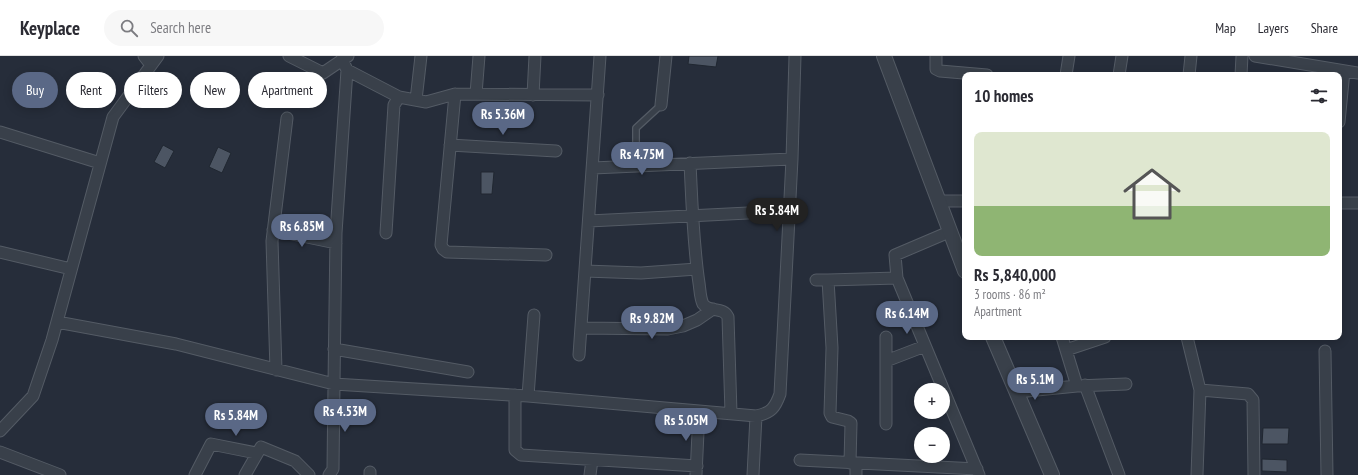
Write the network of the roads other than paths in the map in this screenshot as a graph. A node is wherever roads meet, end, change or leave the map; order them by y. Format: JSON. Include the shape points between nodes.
{"nodes":[{"id":1,"x":144,"y":56,"type":"edge"},
{"id":2,"x":289,"y":56,"type":"edge"},
{"id":3,"x":421,"y":56,"type":"edge"},
{"id":4,"x":479,"y":56,"type":"edge"},
{"id":5,"x":536,"y":56,"type":"edge"},
{"id":6,"x":600,"y":56,"type":"edge"},
{"id":7,"x":666,"y":56,"type":"edge"},
{"id":8,"x":795,"y":56,"type":"edge"},
{"id":9,"x":884,"y":56,"type":"edge"},
{"id":10,"x":936,"y":56,"type":"edge"},
{"id":11,"x":1069,"y":56,"type":"edge"},
{"id":12,"x":1122,"y":56,"type":"edge"},
{"id":13,"x":1191,"y":56,"type":"edge"},
{"id":14,"x":1242,"y":56,"type":"edge"},
{"id":15,"x":1255,"y":56,"type":"edge"},
{"id":16,"x":345,"y":58,"type":"edge"},
{"id":17,"x":155,"y":61,"type":"edge"},
{"id":18,"x":347,"y":70,"type":"junction"},
{"id":19,"x":1344,"y":71,"type":"junction"},
{"id":20,"x":1066,"y":72,"type":"edge"},
{"id":21,"x":1119,"y":72,"type":"edge"},
{"id":22,"x":1189,"y":72,"type":"edge"},
{"id":23,"x":1241,"y":72,"type":"edge"},
{"id":24,"x":962,"y":73,"type":"edge"},
{"id":25,"x":1358,"y":73,"type":"edge"},
{"id":26,"x":1342,"y":91,"type":"edge"},
{"id":27,"x":455,"y":94,"type":"junction"},
{"id":28,"x":476,"y":94,"type":"junction"},
{"id":29,"x":533,"y":95,"type":"junction"},
{"id":30,"x":598,"y":95,"type":"junction"},
{"id":31,"x":399,"y":96,"type":"junction"},
{"id":32,"x":416,"y":100,"type":"junction"},
{"id":33,"x":661,"y":105,"type":"joint"},
{"id":34,"x":287,"y":118,"type":"dead end"},
{"id":35,"x":0,"y":132,"type":"edge"},
{"id":36,"x":450,"y":145,"type":"junction"},
{"id":37,"x":556,"y":150,"type":"dead end"},
{"id":38,"x":792,"y":159,"type":"junction"},
{"id":39,"x":100,"y":163,"type":"junction"},
{"id":40,"x":690,"y":163,"type":"junction"},
{"id":41,"x":636,"y":165,"type":"junction"},
{"id":42,"x":593,"y":168,"type":"junction"},
{"id":43,"x":938,"y":201,"type":"junction"},
{"id":44,"x":962,"y":201,"type":"edge"},
{"id":45,"x":1342,"y":203,"type":"edge"},
{"id":46,"x":1358,"y":204,"type":"edge"},
{"id":47,"x":748,"y":213,"type":"dead end"},
{"id":48,"x":692,"y":216,"type":"junction"},
{"id":49,"x":589,"y":221,"type":"junction"},
{"id":50,"x":273,"y":230,"type":"junction"},
{"id":51,"x":949,"y":232,"type":"junction"},
{"id":52,"x":386,"y":233,"type":"dead end"},
{"id":53,"x":336,"y":244,"type":"junction"},
{"id":54,"x":0,"y":252,"type":"edge"},
{"id":55,"x":546,"y":255,"type":"dead end"},
{"id":56,"x":962,"y":264,"type":"edge"},
{"id":57,"x":71,"y":269,"type":"junction"},
{"id":58,"x":697,"y":269,"type":"junction"},
{"id":59,"x":585,"y":270,"type":"junction"},
{"id":60,"x":897,"y":278,"type":"junction"},
{"id":61,"x":816,"y":280,"type":"dead end"},
{"id":62,"x":828,"y":280,"type":"junction"},
{"id":63,"x":713,"y":309,"type":"junction"},
{"id":64,"x":534,"y":315,"type":"dead end"},
{"id":65,"x":57,"y":322,"type":"junction"},
{"id":66,"x":581,"y":328,"type":"junction"},
{"id":67,"x":886,"y":337,"type":"dead end"},
{"id":68,"x":994,"y":340,"type":"edge"},
{"id":69,"x":1063,"y":340,"type":"edge"},
{"id":70,"x":1096,"y":340,"type":"edge"},
{"id":71,"x":1188,"y":340,"type":"edge"},
{"id":72,"x":925,"y":346,"type":"junction"},
{"id":73,"x":334,"y":349,"type":"junction"},
{"id":74,"x":1066,"y":350,"type":"junction"},
{"id":75,"x":1325,"y":351,"type":"dead end"},
{"id":76,"x":579,"y":355,"type":"dead end"},
{"id":77,"x":886,"y":361,"type":"junction"},
{"id":78,"x":276,"y":370,"type":"junction"},
{"id":79,"x":468,"y":372,"type":"dead end"},
{"id":80,"x":334,"y":384,"type":"junction"},
{"id":81,"x":1126,"y":384,"type":"dead end"},
{"id":82,"x":1081,"y":386,"type":"junction"},
{"id":83,"x":1200,"y":390,"type":"junction"},
{"id":84,"x":1017,"y":392,"type":"junction"},
{"id":85,"x":516,"y":395,"type":"junction"},
{"id":86,"x":528,"y":396,"type":"junction"},
{"id":87,"x":699,"y":411,"type":"junction"},
{"id":88,"x":731,"y":413,"type":"junction"},
{"id":89,"x":756,"y":416,"type":"junction"},
{"id":90,"x":886,"y":424,"type":"dead end"},
{"id":91,"x":0,"y":431,"type":"edge"},
{"id":92,"x":0,"y":452,"type":"edge"},
{"id":93,"x":256,"y":453,"type":"junction"},
{"id":94,"x":592,"y":460,"type":"junction"},
{"id":95,"x":800,"y":460,"type":"dead end"},
{"id":96,"x":853,"y":463,"type":"junction"},
{"id":97,"x":696,"y":471,"type":"edge"},
{"id":98,"x":44,"y":472,"type":"edge"},
{"id":99,"x":978,"y":472,"type":"edge"},
{"id":100,"x":60,"y":475,"type":"edge"},
{"id":101,"x":195,"y":475,"type":"edge"},
{"id":102,"x":245,"y":475,"type":"edge"},
{"id":103,"x":309,"y":475,"type":"edge"},
{"id":104,"x":329,"y":475,"type":"edge"},
{"id":105,"x":590,"y":475,"type":"edge"},
{"id":106,"x":752,"y":475,"type":"edge"},
{"id":107,"x":856,"y":475,"type":"edge"},
{"id":108,"x":1052,"y":475,"type":"edge"},
{"id":109,"x":1119,"y":475,"type":"edge"},
{"id":110,"x":1197,"y":475,"type":"edge"},
{"id":111,"x":1254,"y":475,"type":"edge"},
{"id":112,"x":1327,"y":475,"type":"edge"}],
"edges":[{"from":1,"to":17,"type":"street"},
{"from":2,"to":16,"type":"street","via":[[323,73]]},
{"from":3,"to":32,"type":"street"},
{"from":4,"to":28,"type":"street"},
{"from":5,"to":29,"type":"street"},
{"from":6,"to":30,"type":"street"},
{"from":7,"to":33,"type":"street"},
{"from":8,"to":38,"type":"street"},
{"from":9,"to":43,"type":"street"},
{"from":10,"to":24,"type":"street","via":[[935,65],[940,71]]},
{"from":11,"to":20,"type":"street"},
{"from":12,"to":21,"type":"street"},
{"from":13,"to":22,"type":"street"},
{"from":14,"to":23,"type":"street"},
{"from":15,"to":19,"type":"street"},
{"from":16,"to":18,"type":"street"},
{"from":17,"to":39,"type":"street","via":[[112,117]]},
{"from":18,"to":31,"type":"street"},
{"from":18,"to":53,"type":"street"},
{"from":19,"to":25,"type":"street"},
{"from":19,"to":26,"type":"street"},
{"from":27,"to":28,"type":"street"},
{"from":27,"to":32,"type":"street","via":[[426,102]]},
{"from":27,"to":36,"type":"street"},
{"from":28,"to":29,"type":"street"},
{"from":29,"to":30,"type":"street"},
{"from":30,"to":42,"type":"street"},
{"from":31,"to":32,"type":"street"},
{"from":31,"to":52,"type":"street","via":[[394,105]]},
{"from":33,"to":41,"type":"lane","via":[[636,128]]},
{"from":34,"to":50,"type":"street"},
{"from":35,"to":39,"type":"street"},
{"from":36,"to":37,"type":"street"},
{"from":36,"to":55,"type":"street","via":[[441,245],[443,249],[447,252]]},
{"from":38,"to":40,"type":"street"},
{"from":38,"to":89,"type":"street","via":[[780,394],[772,411]]},
{"from":39,"to":57,"type":"street"},
{"from":40,"to":41,"type":"street"},
{"from":40,"to":48,"type":"street"},
{"from":41,"to":42,"type":"street"},
{"from":42,"to":49,"type":"street"},
{"from":43,"to":44,"type":"street"},
{"from":43,"to":51,"type":"street"},
{"from":45,"to":46,"type":"street"},
{"from":47,"to":48,"type":"street"},
{"from":48,"to":49,"type":"street"},
{"from":48,"to":58,"type":"street"},
{"from":49,"to":59,"type":"street"},
{"from":50,"to":53,"type":"street"},
{"from":50,"to":78,"type":"street","via":[[272,280]]},
{"from":51,"to":56,"type":"street"},
{"from":51,"to":60,"type":"street","via":[[895,255]]},
{"from":53,"to":73,"type":"street"},
{"from":54,"to":57,"type":"street"},
{"from":57,"to":65,"type":"street"},
{"from":58,"to":59,"type":"street","via":[[641,273]]},
{"from":58,"to":63,"type":"street","via":[[702,301],[704,305]]},
{"from":59,"to":66,"type":"street"},
{"from":60,"to":62,"type":"street"},
{"from":60,"to":72,"type":"street"},
{"from":61,"to":62,"type":"street"},
{"from":62,"to":96,"type":"street","via":[[832,348],[830,413],[832,417],[851,423]]},
{"from":63,"to":66,"type":"street","via":[[683,326]]},
{"from":63,"to":88,"type":"street","via":[[721,310],[728,317]]},
{"from":64,"to":86,"type":"street"},
{"from":65,"to":78,"type":"street","via":[[176,344]]},
{"from":65,"to":91,"type":"street","via":[[33,396]]},
{"from":66,"to":76,"type":"street"},
{"from":67,"to":77,"type":"street"},
{"from":68,"to":84,"type":"street"},
{"from":69,"to":74,"type":"street"},
{"from":70,"to":74,"type":"street"},
{"from":71,"to":83,"type":"street"},
{"from":72,"to":77,"type":"street"},
{"from":72,"to":99,"type":"street"},
{"from":73,"to":79,"type":"street"},
{"from":73,"to":80,"type":"street"},
{"from":74,"to":82,"type":"street"},
{"from":75,"to":112,"type":"street"},
{"from":77,"to":90,"type":"street"},
{"from":78,"to":80,"type":"street"},
{"from":80,"to":85,"type":"street"},
{"from":80,"to":104,"type":"street","via":[[333,469]]},
{"from":81,"to":82,"type":"street"},
{"from":82,"to":84,"type":"street"},
{"from":82,"to":109,"type":"street"},
{"from":83,"to":110,"type":"street"},
{"from":83,"to":111,"type":"street","via":[[1251,396]]},
{"from":84,"to":108,"type":"street"},
{"from":85,"to":86,"type":"street"},
{"from":85,"to":94,"type":"street","via":[[517,453]]},
{"from":86,"to":87,"type":"street"},
{"from":87,"to":88,"type":"street"},
{"from":87,"to":97,"type":"street"},
{"from":88,"to":89,"type":"street"},
{"from":89,"to":106,"type":"street"},
{"from":92,"to":98,"type":"street"},
{"from":93,"to":101,"type":"street","via":[[211,444]]},
{"from":93,"to":102,"type":"street"},
{"from":93,"to":103,"type":"street","via":[[261,447],[295,461]]},
{"from":94,"to":97,"type":"street"},
{"from":94,"to":105,"type":"street"},
{"from":95,"to":96,"type":"street"},
{"from":96,"to":99,"type":"street"},
{"from":96,"to":107,"type":"street"},
{"from":98,"to":100,"type":"street"}]}
